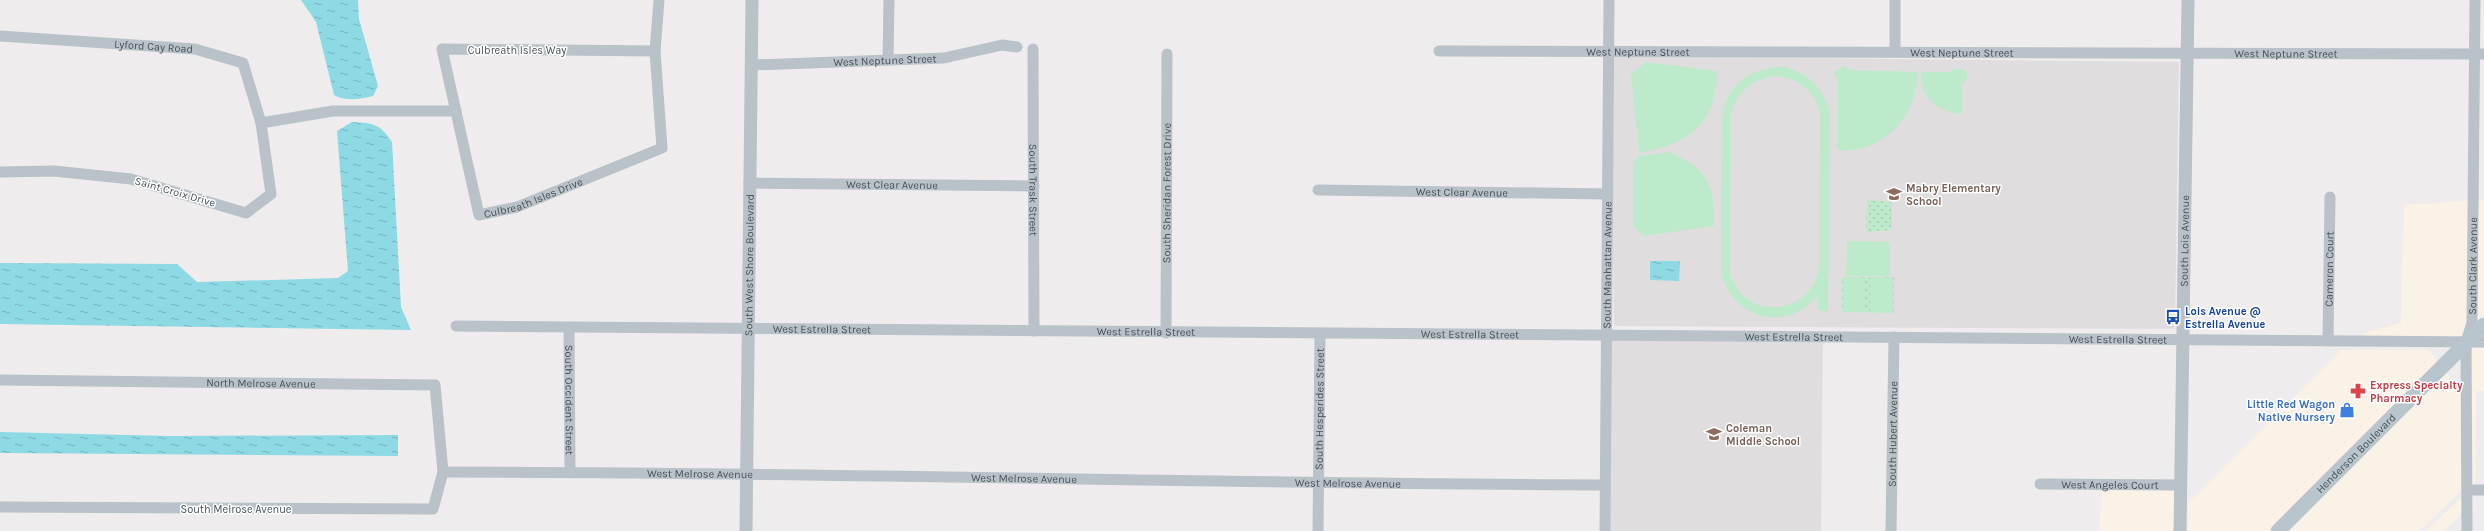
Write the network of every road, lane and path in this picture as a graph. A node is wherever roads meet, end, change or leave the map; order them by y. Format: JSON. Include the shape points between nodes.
{"nodes":[{"id":1,"x":659,"y":0,"type":"edge"},
{"id":2,"x":752,"y":0,"type":"edge"},
{"id":3,"x":889,"y":0,"type":"edge"},
{"id":4,"x":1609,"y":0,"type":"edge"},
{"id":5,"x":1896,"y":0,"type":"edge"},
{"id":6,"x":2188,"y":0,"type":"edge"},
{"id":7,"x":2475,"y":0,"type":"edge"},
{"id":8,"x":0,"y":36,"type":"edge"},
{"id":9,"x":1017,"y":47,"type":"dead end"},
{"id":10,"x":1033,"y":49,"type":"dead end"},
{"id":11,"x":655,"y":51,"type":"junction"},
{"id":12,"x":1439,"y":51,"type":"dead end"},
{"id":13,"x":1608,"y":51,"type":"junction"},
{"id":14,"x":1895,"y":52,"type":"junction"},
{"id":15,"x":2188,"y":52,"type":"junction"},
{"id":16,"x":1167,"y":54,"type":"dead end"},
{"id":17,"x":2480,"y":54,"type":"edge"},
{"id":18,"x":888,"y":60,"type":"junction"},
{"id":19,"x":752,"y":65,"type":"junction"},
{"id":20,"x":456,"y":111,"type":"junction"},
{"id":21,"x":261,"y":124,"type":"junction"},
{"id":22,"x":0,"y":172,"type":"edge"},
{"id":23,"x":749,"y":183,"type":"junction"},
{"id":24,"x":1034,"y":186,"type":"junction"},
{"id":25,"x":1318,"y":190,"type":"dead end"},
{"id":26,"x":1606,"y":194,"type":"junction"},
{"id":27,"x":2330,"y":197,"type":"dead end"},
{"id":28,"x":2484,"y":325,"type":"edge"},
{"id":29,"x":456,"y":326,"type":"dead end"},
{"id":30,"x":569,"y":328,"type":"junction"},
{"id":31,"x":748,"y":329,"type":"junction"},
{"id":32,"x":1034,"y":331,"type":"junction"},
{"id":33,"x":1166,"y":333,"type":"junction"},
{"id":34,"x":1320,"y":334,"type":"junction"},
{"id":35,"x":1608,"y":334,"type":"junction"},
{"id":36,"x":1894,"y":337,"type":"junction"},
{"id":37,"x":2182,"y":340,"type":"junction"},
{"id":38,"x":2328,"y":341,"type":"junction"},
{"id":39,"x":2466,"y":342,"type":"junction"},
{"id":40,"x":2484,"y":342,"type":"edge"},
{"id":41,"x":0,"y":380,"type":"edge"},
{"id":42,"x":443,"y":472,"type":"junction"},
{"id":43,"x":570,"y":472,"type":"junction"},
{"id":44,"x":747,"y":473,"type":"junction"},
{"id":45,"x":1319,"y":484,"type":"junction"},
{"id":46,"x":2040,"y":484,"type":"dead end"},
{"id":47,"x":1605,"y":485,"type":"junction"},
{"id":48,"x":2181,"y":485,"type":"junction"},
{"id":49,"x":2468,"y":490,"type":"junction"},
{"id":50,"x":2484,"y":490,"type":"edge"},
{"id":51,"x":0,"y":507,"type":"edge"},
{"id":52,"x":746,"y":531,"type":"edge"},
{"id":53,"x":1318,"y":531,"type":"edge"},
{"id":54,"x":1605,"y":531,"type":"edge"},
{"id":55,"x":1891,"y":531,"type":"edge"},
{"id":56,"x":2180,"y":531,"type":"edge"},
{"id":57,"x":2278,"y":531,"type":"edge"},
{"id":58,"x":2467,"y":531,"type":"edge"}],
"edges":[{"from":1,"to":11,"type":"street","name":"Culbreath Isles Drive"},
{"from":2,"to":19,"type":"street","name":"South West Shore Boulevard"},
{"from":3,"to":18,"type":"street"},
{"from":4,"to":13,"type":"street","name":"South Manhattan Avenue"},
{"from":5,"to":14,"type":"street"},
{"from":6,"to":15,"type":"street","name":"South Lois Avenue"},
{"from":7,"to":17,"type":"street","name":"South Clark Avenue"},
{"from":8,"to":21,"type":"street","name":"Lyford Cay Road","via":[[195,50],[243,63]]},
{"from":9,"to":18,"type":"street","name":"West Neptune Street","via":[[1002,45],[944,58]]},
{"from":10,"to":24,"type":"street","name":"South Trask Street"},
{"from":11,"to":20,"type":"street","name":"Culbreath Isles Way","via":[[442,49]]},
{"from":11,"to":20,"type":"street","name":"Culbreath Isles Drive","via":[[662,148],[517,207],[479,215]]},
{"from":12,"to":13,"type":"street","name":"West Neptune Street"},
{"from":13,"to":14,"type":"street","name":"West Neptune Street"},
{"from":13,"to":26,"type":"street","name":"South Manhattan Avenue"},
{"from":14,"to":15,"type":"street","name":"West Neptune Street"},
{"from":15,"to":17,"type":"street","name":"West Neptune Street"},
{"from":15,"to":37,"type":"street","name":"South Lois Avenue"},
{"from":16,"to":33,"type":"street","name":"South Sheridan Forest Drive"},
{"from":17,"to":39,"type":"street","name":"South Clark Avenue","via":[[2472,323]]},
{"from":18,"to":19,"type":"street","name":"West Neptune Street"},
{"from":19,"to":23,"type":"street","name":"South West Shore Boulevard"},
{"from":20,"to":21,"type":"street","via":[[332,111]]},
{"from":21,"to":22,"type":"street","name":"Saint Croix Drive","via":[[271,194],[246,213],[131,179],[54,172]]},
{"from":23,"to":24,"type":"street","name":"West Clear Avenue"},
{"from":23,"to":31,"type":"street","name":"South West Shore Boulevard"},
{"from":24,"to":32,"type":"street","name":"South Trask Street"},
{"from":25,"to":26,"type":"street","name":"West Clear Avenue"},
{"from":26,"to":35,"type":"street","name":"South Manhattan Avenue"},
{"from":27,"to":38,"type":"street","name":"Cameron Court"},
{"from":28,"to":39,"type":"main road","name":"Henderson Boulevard"},
{"from":29,"to":30,"type":"street","name":"West Estrella Street"},
{"from":30,"to":31,"type":"street","name":"West Estrella Street"},
{"from":30,"to":43,"type":"street","name":"South Occident Street"},
{"from":31,"to":32,"type":"street","name":"West Estrella Street"},
{"from":31,"to":44,"type":"street","name":"South West Shore Boulevard"},
{"from":32,"to":33,"type":"street","name":"West Estrella Street"},
{"from":33,"to":34,"type":"street","name":"West Estrella Street"},
{"from":34,"to":35,"type":"street","name":"West Estrella Street"},
{"from":34,"to":45,"type":"street","name":"South Hesperides Street"},
{"from":35,"to":36,"type":"street","name":"West Estrella Street"},
{"from":35,"to":47,"type":"street","name":"South Manhattan Avenue"},
{"from":36,"to":37,"type":"street","name":"West Estrella Street"},
{"from":36,"to":55,"type":"street","name":"South Hubert Avenue"},
{"from":37,"to":38,"type":"street","name":"West Estrella Street"},
{"from":37,"to":48,"type":"street","name":"South Lois Avenue"},
{"from":38,"to":39,"type":"street","name":"West Estrella Street"},
{"from":39,"to":40,"type":"street","name":"West Estrella Street"},
{"from":39,"to":49,"type":"street","name":"South Clark Avenue"},
{"from":39,"to":57,"type":"main road","name":"Henderson Boulevard"},
{"from":41,"to":42,"type":"street","name":"North Melrose Avenue","via":[[435,385]]},
{"from":42,"to":43,"type":"street","name":"West Melrose Avenue"},
{"from":42,"to":51,"type":"street","name":"South Melrose Avenue","via":[[433,509]]},
{"from":43,"to":44,"type":"street","name":"West Melrose Avenue"},
{"from":44,"to":45,"type":"street","name":"West Melrose Avenue"},
{"from":44,"to":52,"type":"street","name":"South West Shore Boulevard"},
{"from":45,"to":47,"type":"street","name":"West Melrose Avenue"},
{"from":45,"to":53,"type":"street","name":"South Hesperides Street"},
{"from":46,"to":48,"type":"street","name":"West Angeles Court"},
{"from":47,"to":54,"type":"street","name":"South Manhattan Avenue"},
{"from":48,"to":56,"type":"street","name":"South Lois Avenue"},
{"from":49,"to":50,"type":"street"},
{"from":49,"to":58,"type":"street","name":"South Clark Avenue"}]}
